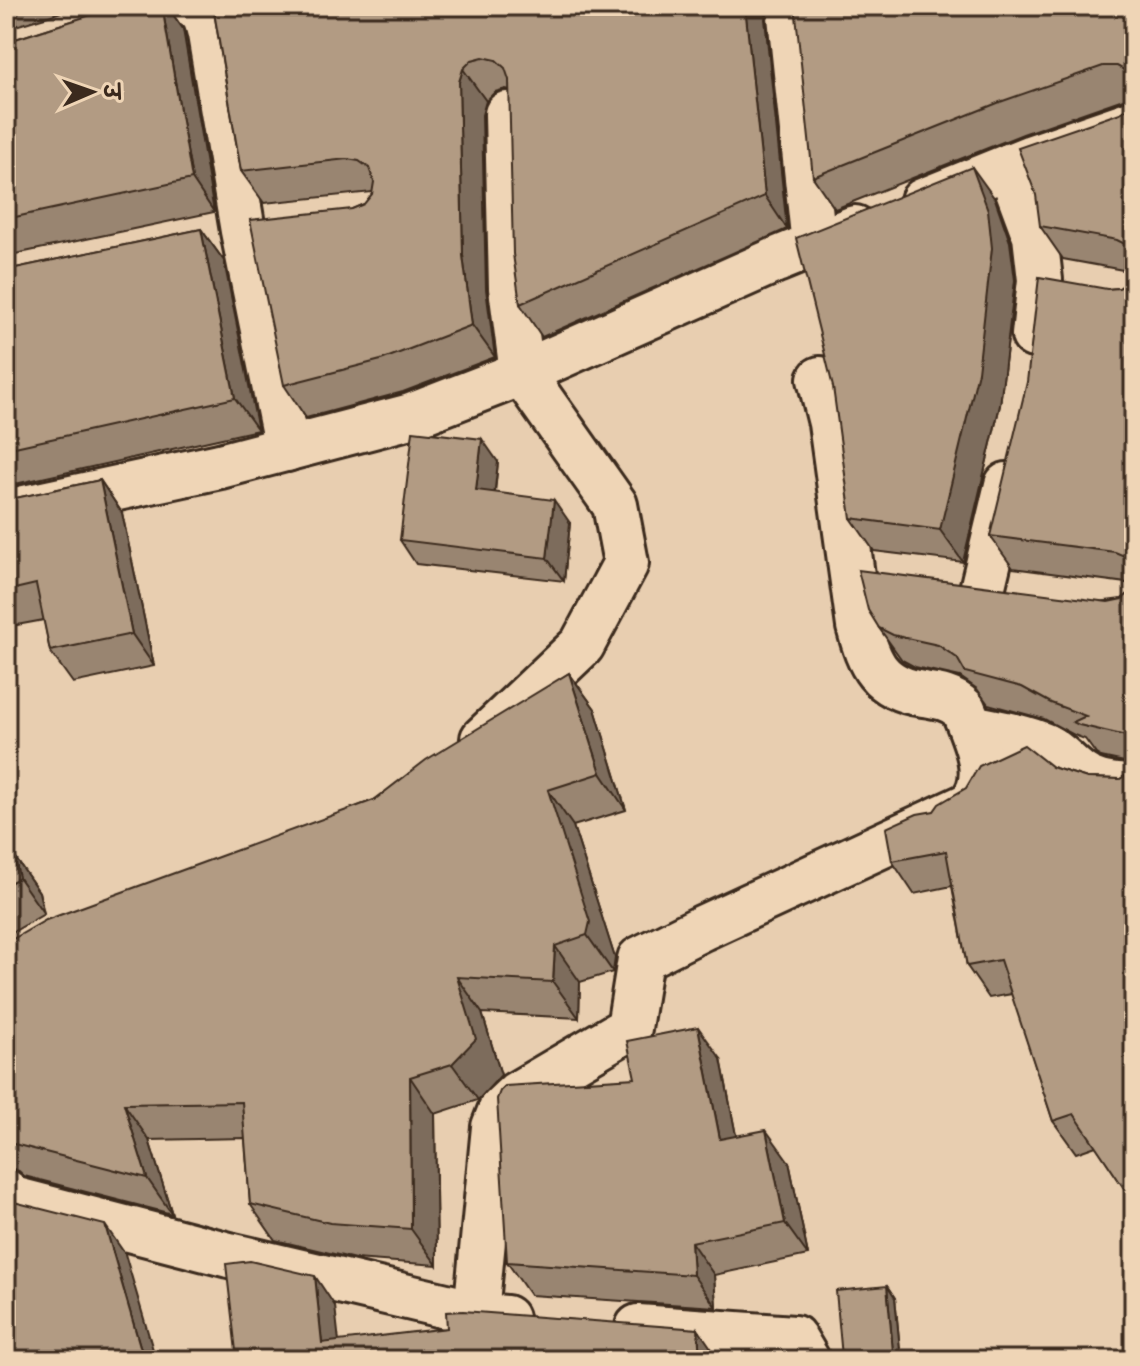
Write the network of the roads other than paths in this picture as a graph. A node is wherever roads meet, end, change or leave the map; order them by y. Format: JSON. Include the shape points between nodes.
{"nodes":[{"id":1,"x":173,"y":7,"type":"edge"},
{"id":2,"x":790,"y":16,"type":"dead end"},
{"id":3,"x":507,"y":114,"type":"edge"},
{"id":4,"x":1134,"y":122,"type":"edge"},
{"id":5,"x":1009,"y":166,"type":"junction"},
{"id":6,"x":286,"y":226,"type":"edge"},
{"id":7,"x":243,"y":231,"type":"junction"},
{"id":8,"x":199,"y":239,"type":"edge"},
{"id":9,"x":814,"y":245,"type":"junction"},
{"id":10,"x":522,"y":373,"type":"junction"},
{"id":11,"x":820,"y":379,"type":"edge"},
{"id":12,"x":1028,"y":380,"type":"edge"},
{"id":13,"x":287,"y":449,"type":"junction"},
{"id":14,"x":1014,"y":454,"type":"edge"},
{"id":15,"x":7,"y":509,"type":"edge"},
{"id":16,"x":852,"y":573,"type":"junction"},
{"id":17,"x":896,"y":579,"type":"edge"},
{"id":18,"x":939,"y":584,"type":"edge"},
{"id":19,"x":982,"y":590,"type":"junction"},
{"id":20,"x":1028,"y":595,"type":"edge"},
{"id":21,"x":971,"y":727,"type":"junction"},
{"id":22,"x":1045,"y":747,"type":"junction"},
{"id":23,"x":449,"y":766,"type":"edge"},
{"id":24,"x":1134,"y":788,"type":"edge"},
{"id":25,"x":977,"y":797,"type":"junction"},
{"id":26,"x":6,"y":1192,"type":"edge"},
{"id":27,"x":476,"y":1313,"type":"junction"},
{"id":28,"x":541,"y":1320,"type":"edge"},
{"id":29,"x":604,"y":1325,"type":"edge"},
{"id":30,"x":807,"y":1360,"type":"edge"}],
"edges":[{"from":1,"to":7,"type":"street","via":[[200,9],[206,18]]},
{"from":2,"to":9,"type":"street"},
{"from":3,"to":10,"type":"street","via":[[511,288]]},
{"from":4,"to":5,"type":"street"},
{"from":5,"to":9,"type":"street"},
{"from":5,"to":12,"type":"street","via":[[1056,283]]},
{"from":6,"to":7,"type":"street"},
{"from":7,"to":8,"type":"street"},
{"from":7,"to":13,"type":"street"},
{"from":9,"to":10,"type":"street"},
{"from":10,"to":13,"type":"street","via":[[411,416]]},
{"from":10,"to":23,"type":"street","via":[[615,505],[626,563],[582,645],[497,728]]},
{"from":11,"to":16,"type":"street"},
{"from":13,"to":15,"type":"street"},
{"from":14,"to":19,"type":"street"},
{"from":16,"to":17,"type":"street"},
{"from":16,"to":21,"type":"street","via":[[859,626],[874,670],[911,692],[956,701]]},
{"from":18,"to":19,"type":"street"},
{"from":19,"to":20,"type":"street"},
{"from":21,"to":22,"type":"street"},
{"from":21,"to":25,"type":"street","via":[[982,770]]},
{"from":22,"to":24,"type":"street","via":[[1092,781]]},
{"from":22,"to":25,"type":"street"},
{"from":25,"to":27,"type":"street","via":[[640,959],[629,1028],[517,1094],[501,1109],[494,1127]]},
{"from":26,"to":27,"type":"street","via":[[9,1198],[229,1255]]},
{"from":27,"to":28,"type":"street"},
{"from":29,"to":30,"type":"street","via":[[794,1338]]}]}
